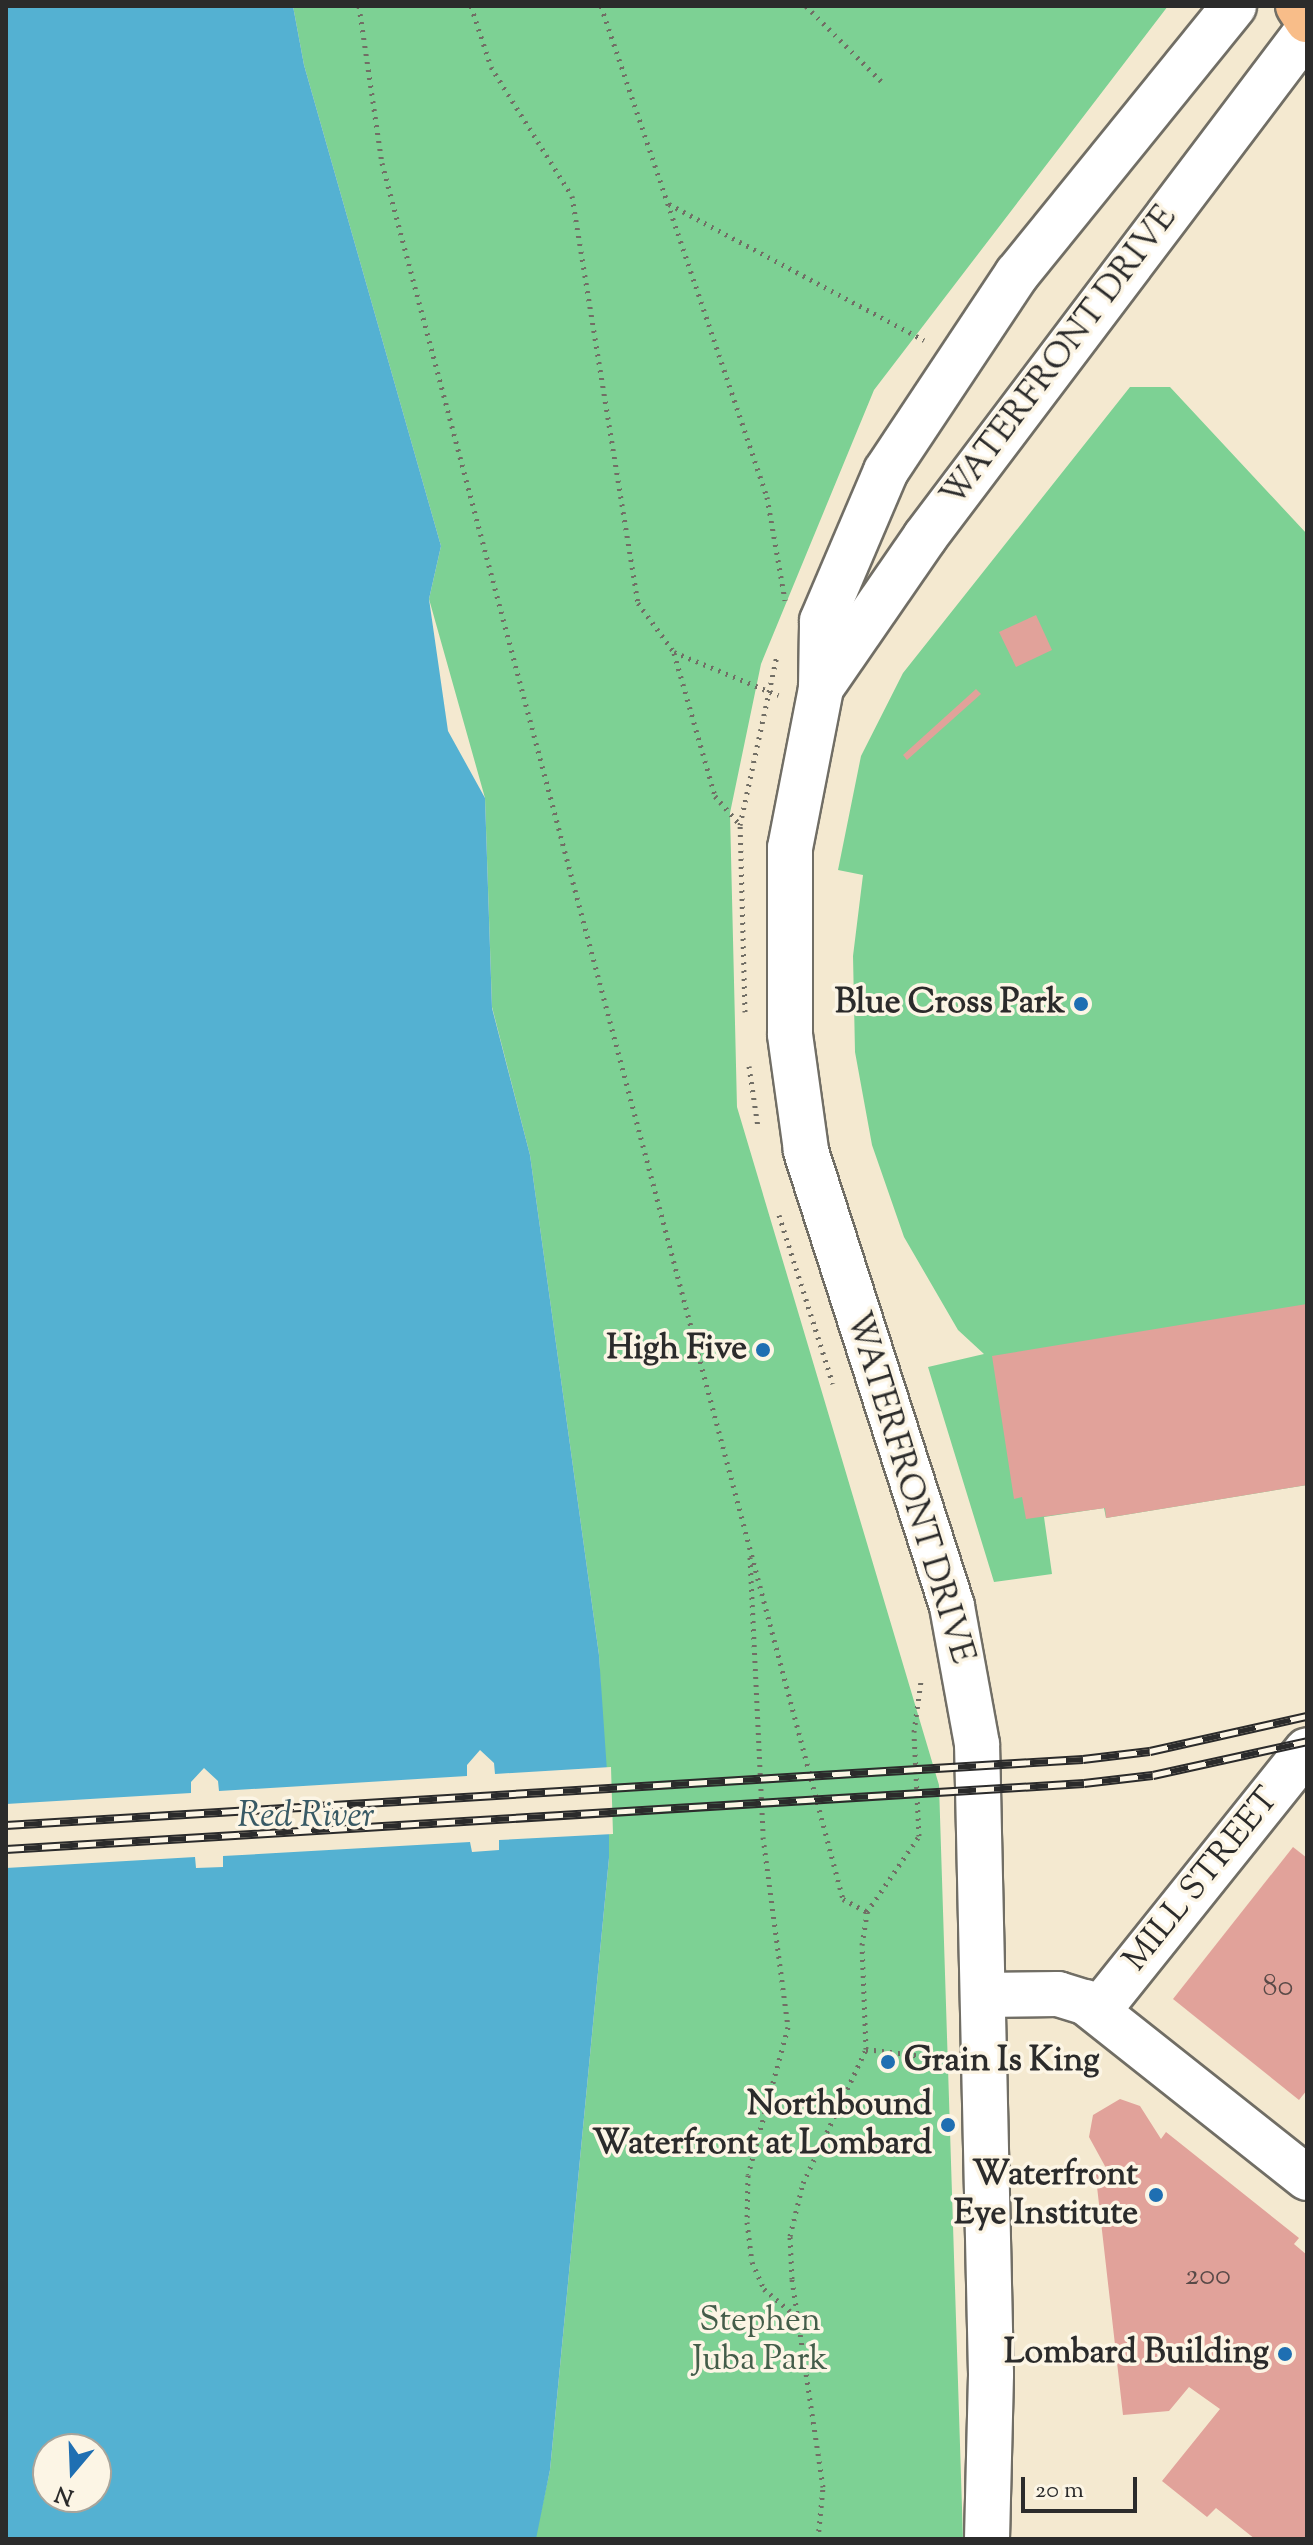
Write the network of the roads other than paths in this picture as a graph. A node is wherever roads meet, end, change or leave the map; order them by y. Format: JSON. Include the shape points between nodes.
{"nodes":[{"id":1,"x":1234,"y":6,"type":"edge"},
{"id":2,"x":1298,"y":6,"type":"edge"},
{"id":3,"x":1307,"y":20,"type":"edge"},
{"id":4,"x":1307,"y":31,"type":"edge"},
{"id":5,"x":821,"y":688,"type":"junction"},
{"id":6,"x":1307,"y":1750,"type":"edge"},
{"id":7,"x":983,"y":1995,"type":"junction"},
{"id":8,"x":1098,"y":2011,"type":"junction"},
{"id":9,"x":1307,"y":2178,"type":"edge"},
{"id":10,"x":987,"y":2539,"type":"edge"}],
"edges":[{"from":1,"to":5,"type":"street","name":"WATERFRONT DRIVE","via":[[1017,274],[910,429],[860,523],[826,608],[819,632]]},
{"from":2,"to":3,"type":"main road"},
{"from":4,"to":5,"type":"street","name":"WATERFRONT DRIVE","via":[[925,537]]},
{"from":5,"to":7,"type":"street","name":"WATERFRONT DRIVE","via":[[797,795],[787,890],[798,1110],[816,1190],[952,1606],[967,1673],[982,1831]]},
{"from":6,"to":8,"type":"street","name":"MILL STREET"},
{"from":7,"to":8,"type":"street","via":[[1058,1994]]},
{"from":7,"to":10,"type":"street","name":"WATERFRONT DRIVE","via":[[991,2452]]},
{"from":8,"to":9,"type":"street"}]}
